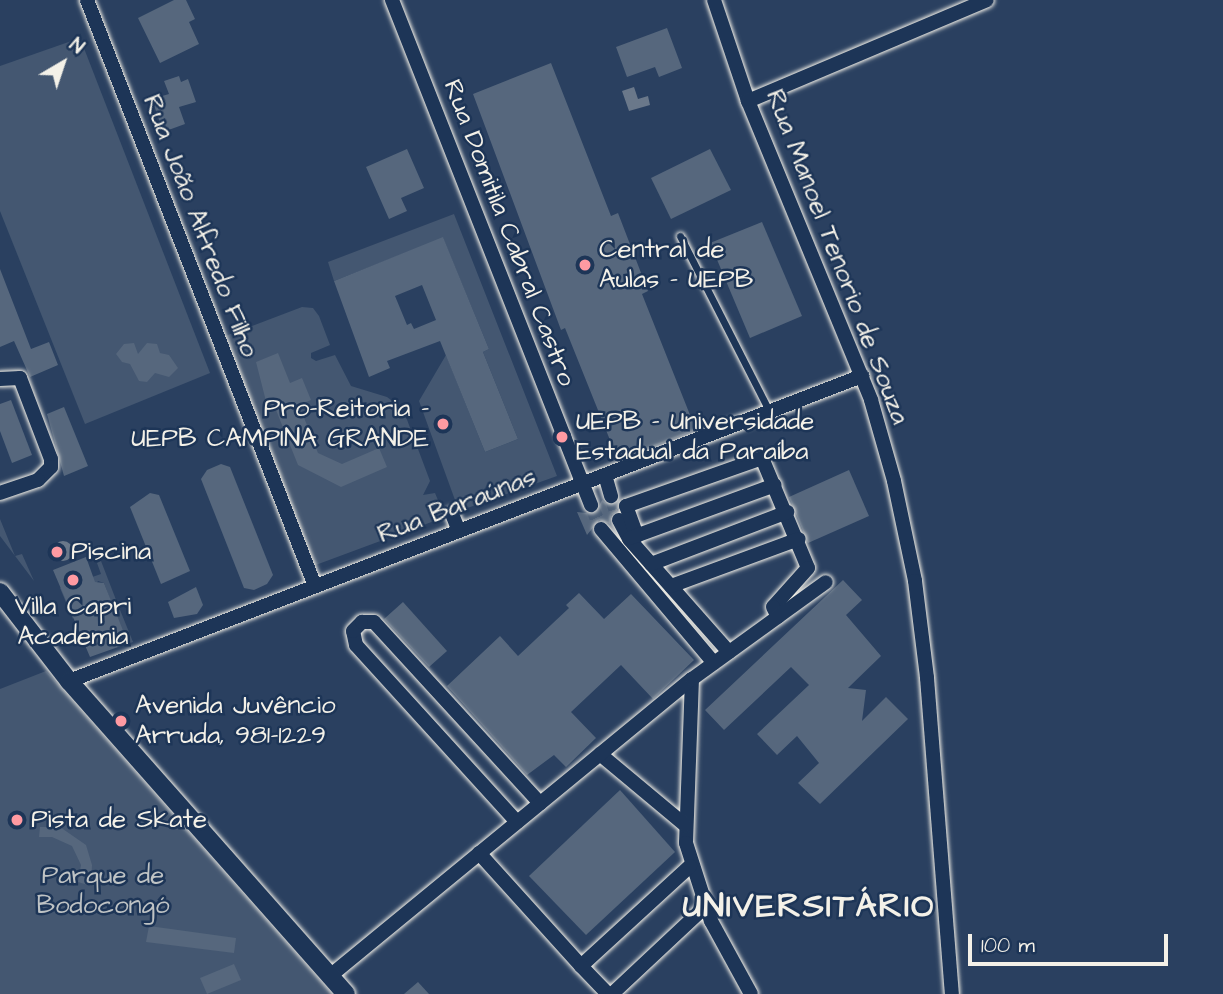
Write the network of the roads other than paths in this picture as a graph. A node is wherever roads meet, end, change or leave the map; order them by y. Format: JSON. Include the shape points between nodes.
{"nodes":[{"id":1,"x":87,"y":0,"type":"edge"},
{"id":2,"x":392,"y":0,"type":"edge"},
{"id":3,"x":714,"y":0,"type":"edge"},
{"id":4,"x":987,"y":0,"type":"edge"},
{"id":5,"x":748,"y":101,"type":"junction"},
{"id":6,"x":680,"y":236,"type":"dead end"},
{"id":7,"x":862,"y":376,"type":"junction"},
{"id":8,"x":0,"y":379,"type":"edge"},
{"id":9,"x":769,"y":411,"type":"junction"},
{"id":10,"x":605,"y":475,"type":"junction"},
{"id":11,"x":581,"y":484,"type":"junction"},
{"id":12,"x":775,"y":485,"type":"junction"},
{"id":13,"x":0,"y":493,"type":"edge"},
{"id":14,"x":611,"y":496,"type":"tunnel mouth"},
{"id":15,"x":591,"y":505,"type":"tunnel mouth"},
{"id":16,"x":787,"y":512,"type":"junction"},
{"id":17,"x":453,"y":514,"type":"dead end"},
{"id":18,"x":459,"y":531,"type":"junction"},
{"id":19,"x":633,"y":537,"type":"junction"},
{"id":20,"x":799,"y":539,"type":"junction"},
{"id":21,"x":650,"y":564,"type":"junction"},
{"id":22,"x":826,"y":582,"type":"dead end"},
{"id":23,"x":315,"y":586,"type":"junction"},
{"id":24,"x":671,"y":586,"type":"junction"},
{"id":25,"x":0,"y":592,"type":"edge"},
{"id":26,"x":778,"y":617,"type":"junction"},
{"id":27,"x":729,"y":652,"type":"junction"},
{"id":28,"x":714,"y":663,"type":"junction"},
{"id":29,"x":692,"y":679,"type":"junction"},
{"id":30,"x":69,"y":681,"type":"junction"},
{"id":31,"x":600,"y":754,"type":"junction"},
{"id":32,"x":540,"y":803,"type":"junction"},
{"id":33,"x":517,"y":822,"type":"junction"},
{"id":34,"x":685,"y":825,"type":"junction"},
{"id":35,"x":479,"y":853,"type":"junction"},
{"id":36,"x":690,"y":866,"type":"junction"},
{"id":37,"x":705,"y":907,"type":"junction"},
{"id":38,"x":582,"y":966,"type":"junction"},
{"id":39,"x":330,"y":976,"type":"junction"},
{"id":40,"x":346,"y":994,"type":"edge"},
{"id":41,"x":610,"y":994,"type":"edge"},
{"id":42,"x":751,"y":994,"type":"edge"},
{"id":43,"x":952,"y":994,"type":"edge"}],
"edges":[{"from":1,"to":23,"type":"street","name":"Rua João Alfredo Filho"},
{"from":2,"to":11,"type":"street","name":"Rua Domitila Cabral Castro"},
{"from":3,"to":5,"type":"street","name":"Rua Manoel Tenorio de Souza"},
{"from":4,"to":5,"type":"street"},
{"from":5,"to":7,"type":"street","name":"Rua Manoel Tenorio de Souza"},
{"from":6,"to":9,"type":"lane"},
{"from":7,"to":9,"type":"street","name":"Rua Baraúnas"},
{"from":7,"to":43,"type":"street","name":"Rua Manoel Tenorio de Souza","via":[[894,481],[915,581]]},
{"from":8,"to":13,"type":"street","via":[[20,378],[51,467],[38,480]]},
{"from":9,"to":10,"type":"street","name":"Rua Baraúnas"},
{"from":10,"to":11,"type":"street","name":"Rua Baraúnas"},
{"from":10,"to":14,"type":"street"},
{"from":11,"to":15,"type":"street","name":"Rua Domitila Cabral Castro"},
{"from":11,"to":18,"type":"street","name":"Rua Baraúnas"},
{"from":12,"to":16,"type":"street"},
{"from":12,"to":19,"type":"street"},
{"from":12,"to":19,"type":"street","via":[[760,458],[626,506]]},
{"from":16,"to":20,"type":"street"},
{"from":16,"to":21,"type":"street"},
{"from":17,"to":18,"type":"street"},
{"from":18,"to":23,"type":"street","name":"Rua Baraúnas"},
{"from":19,"to":21,"type":"street"},
{"from":19,"to":28,"type":"street","via":[[620,522],[602,531]]},
{"from":20,"to":24,"type":"street"},
{"from":20,"to":26,"type":"street","via":[[808,568],[773,607]]},
{"from":21,"to":24,"type":"street"},
{"from":22,"to":26,"type":"street"},
{"from":23,"to":30,"type":"street","name":"Rua Baraúnas"},
{"from":24,"to":27,"type":"street"},
{"from":25,"to":30,"type":"street"},
{"from":26,"to":27,"type":"street"},
{"from":27,"to":28,"type":"street"},
{"from":28,"to":29,"type":"street"},
{"from":29,"to":31,"type":"street"},
{"from":29,"to":34,"type":"street"},
{"from":30,"to":39,"type":"street"},
{"from":31,"to":32,"type":"street"},
{"from":31,"to":34,"type":"street"},
{"from":32,"to":33,"type":"street"},
{"from":32,"to":33,"type":"street","via":[[379,628],[370,620],[362,622],[353,631],[356,645]]},
{"from":33,"to":35,"type":"street"},
{"from":34,"to":36,"type":"street"},
{"from":35,"to":38,"type":"street"},
{"from":35,"to":39,"type":"street"},
{"from":36,"to":37,"type":"street"},
{"from":36,"to":38,"type":"street"},
{"from":37,"to":41,"type":"street"},
{"from":37,"to":42,"type":"street"},
{"from":38,"to":41,"type":"street"},
{"from":39,"to":40,"type":"street"}]}
